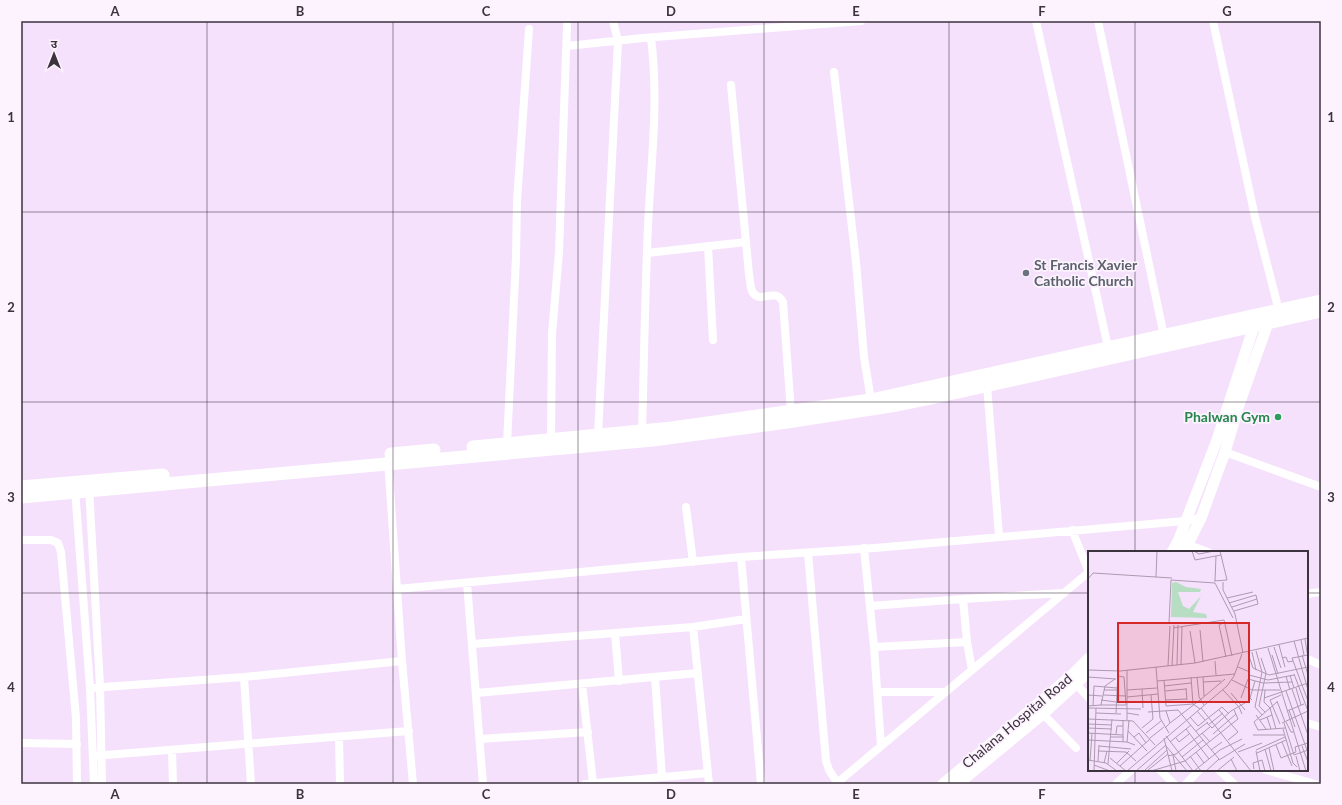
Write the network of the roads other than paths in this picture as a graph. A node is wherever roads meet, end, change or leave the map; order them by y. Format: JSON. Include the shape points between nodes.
{"nodes":[{"id":1,"x":614,"y":21,"type":"edge"},
{"id":2,"x":861,"y":21,"type":"edge"},
{"id":3,"x":1036,"y":21,"type":"edge"},
{"id":4,"x":1098,"y":21,"type":"edge"},
{"id":5,"x":1213,"y":21,"type":"edge"},
{"id":6,"x":567,"y":24,"type":"dead end"},
{"id":7,"x":528,"y":29,"type":"dead end"},
{"id":8,"x":651,"y":38,"type":"junction"},
{"id":9,"x":618,"y":40,"type":"junction"},
{"id":10,"x":566,"y":46,"type":"junction"},
{"id":11,"x":834,"y":72,"type":"dead end"},
{"id":12,"x":731,"y":85,"type":"dead end"},
{"id":13,"x":746,"y":242,"type":"junction"},
{"id":14,"x":708,"y":246,"type":"junction"},
{"id":15,"x":647,"y":253,"type":"junction"},
{"id":16,"x":1321,"y":302,"type":"edge"},
{"id":17,"x":1321,"y":311,"type":"edge"},
{"id":18,"x":1272,"y":315,"type":"junction"},
{"id":19,"x":1254,"y":321,"type":"junction"},
{"id":20,"x":1164,"y":336,"type":"junction"},
{"id":21,"x":713,"y":340,"type":"dead end"},
{"id":22,"x":1108,"y":347,"type":"junction"},
{"id":23,"x":987,"y":385,"type":"junction"},
{"id":24,"x":871,"y":400,"type":"junction"},
{"id":25,"x":791,"y":412,"type":"junction"},
{"id":26,"x":642,"y":431,"type":"junction"},
{"id":27,"x":598,"y":435,"type":"junction"},
{"id":28,"x":552,"y":439,"type":"junction"},
{"id":29,"x":507,"y":444,"type":"junction"},
{"id":30,"x":1225,"y":452,"type":"junction"},
{"id":31,"x":388,"y":459,"type":"junction"},
{"id":32,"x":89,"y":486,"type":"junction"},
{"id":33,"x":21,"y":487,"type":"edge"},
{"id":34,"x":1321,"y":487,"type":"edge"},
{"id":35,"x":75,"y":488,"type":"junction"},
{"id":36,"x":21,"y":497,"type":"edge"},
{"id":37,"x":686,"y":507,"type":"dead end"},
{"id":38,"x":1200,"y":518,"type":"junction"},
{"id":39,"x":1185,"y":520,"type":"junction"},
{"id":40,"x":1072,"y":530,"type":"junction"},
{"id":41,"x":999,"y":536,"type":"junction"},
{"id":42,"x":21,"y":540,"type":"edge"},
{"id":43,"x":864,"y":548,"type":"junction"},
{"id":44,"x":1186,"y":548,"type":"edge"},
{"id":45,"x":1173,"y":551,"type":"edge"},
{"id":46,"x":1202,"y":551,"type":"edge"},
{"id":47,"x":808,"y":553,"type":"junction"},
{"id":48,"x":741,"y":557,"type":"junction"},
{"id":49,"x":693,"y":562,"type":"junction"},
{"id":50,"x":1088,"y":570,"type":"edge"},
{"id":51,"x":1088,"y":573,"type":"edge"},
{"id":52,"x":467,"y":583,"type":"junction"},
{"id":53,"x":397,"y":589,"type":"junction"},
{"id":54,"x":1321,"y":592,"type":"edge"},
{"id":55,"x":1064,"y":593,"type":"junction"},
{"id":56,"x":1308,"y":596,"type":"edge"},
{"id":57,"x":963,"y":599,"type":"junction"},
{"id":58,"x":870,"y":606,"type":"junction"},
{"id":59,"x":746,"y":619,"type":"junction"},
{"id":60,"x":693,"y":627,"type":"junction"},
{"id":61,"x":615,"y":633,"type":"junction"},
{"id":62,"x":967,"y":642,"type":"junction"},
{"id":63,"x":473,"y":644,"type":"junction"},
{"id":64,"x":874,"y":647,"type":"junction"},
{"id":65,"x":1088,"y":659,"type":"edge"},
{"id":66,"x":1308,"y":659,"type":"edge"},
{"id":67,"x":402,"y":661,"type":"junction"},
{"id":68,"x":1321,"y":665,"type":"edge"},
{"id":69,"x":972,"y":670,"type":"junction"},
{"id":70,"x":1088,"y":673,"type":"edge"},
{"id":71,"x":698,"y":674,"type":"junction"},
{"id":72,"x":244,"y":677,"type":"junction"},
{"id":73,"x":655,"y":677,"type":"junction"},
{"id":74,"x":619,"y":681,"type":"junction"},
{"id":75,"x":582,"y":684,"type":"junction"},
{"id":76,"x":1076,"y":684,"type":"junction"},
{"id":77,"x":100,"y":686,"type":"junction"},
{"id":78,"x":90,"y":688,"type":"junction"},
{"id":79,"x":877,"y":692,"type":"junction"},
{"id":80,"x":946,"y":692,"type":"junction"},
{"id":81,"x":476,"y":693,"type":"junction"},
{"id":82,"x":1088,"y":697,"type":"edge"},
{"id":83,"x":1043,"y":714,"type":"junction"},
{"id":84,"x":1308,"y":723,"type":"edge"},
{"id":85,"x":1321,"y":727,"type":"edge"},
{"id":86,"x":409,"y":731,"type":"junction"},
{"id":87,"x":588,"y":732,"type":"junction"},
{"id":88,"x":339,"y":737,"type":"junction"},
{"id":89,"x":480,"y":739,"type":"junction"},
{"id":90,"x":21,"y":743,"type":"edge"},
{"id":91,"x":248,"y":743,"type":"junction"},
{"id":92,"x":77,"y":744,"type":"junction"},
{"id":93,"x":881,"y":746,"type":"junction"},
{"id":94,"x":1076,"y":748,"type":"dead end"},
{"id":95,"x":172,"y":750,"type":"junction"},
{"id":96,"x":102,"y":755,"type":"junction"},
{"id":97,"x":93,"y":756,"type":"junction"},
{"id":98,"x":1130,"y":771,"type":"edge"},
{"id":99,"x":1161,"y":771,"type":"edge"},
{"id":100,"x":1198,"y":771,"type":"edge"},
{"id":101,"x":1220,"y":771,"type":"edge"},
{"id":102,"x":1270,"y":771,"type":"edge"},
{"id":103,"x":708,"y":773,"type":"junction"},
{"id":104,"x":662,"y":777,"type":"junction"},
{"id":105,"x":77,"y":784,"type":"edge"},
{"id":106,"x":94,"y":784,"type":"edge"},
{"id":107,"x":102,"y":784,"type":"edge"},
{"id":108,"x":173,"y":784,"type":"edge"},
{"id":109,"x":250,"y":784,"type":"edge"},
{"id":110,"x":340,"y":784,"type":"edge"},
{"id":111,"x":413,"y":784,"type":"edge"},
{"id":112,"x":484,"y":784,"type":"edge"},
{"id":113,"x":589,"y":784,"type":"edge"},
{"id":114,"x":709,"y":784,"type":"edge"},
{"id":115,"x":761,"y":784,"type":"edge"},
{"id":116,"x":838,"y":784,"type":"edge"},
{"id":117,"x":943,"y":784,"type":"edge"},
{"id":118,"x":959,"y":784,"type":"edge"},
{"id":119,"x":1116,"y":784,"type":"edge"},
{"id":120,"x":1174,"y":784,"type":"edge"},
{"id":121,"x":1186,"y":784,"type":"edge"},
{"id":122,"x":1234,"y":784,"type":"edge"},
{"id":123,"x":1315,"y":784,"type":"edge"}],
"edges":[{"from":1,"to":9,"type":"street"},
{"from":2,"to":8,"type":"street"},
{"from":3,"to":22,"type":"street"},
{"from":4,"to":20,"type":"street"},
{"from":5,"to":18,"type":"street","via":[[1255,217]]},
{"from":6,"to":10,"type":"street"},
{"from":7,"to":29,"type":"street","via":[[517,201]]},
{"from":8,"to":9,"type":"street"},
{"from":8,"to":15,"type":"street","via":[[655,103]]},
{"from":9,"to":10,"type":"street"},
{"from":9,"to":27,"type":"street"},
{"from":10,"to":28,"type":"street","via":[[559,252],[552,334]]},
{"from":11,"to":24,"type":"street","via":[[855,247],[864,357]]},
{"from":12,"to":13,"type":"street"},
{"from":13,"to":14,"type":"street"},
{"from":13,"to":25,"type":"street","via":[[752,290],[755,295],[777,295],[783,302]]},
{"from":14,"to":15,"type":"street"},
{"from":14,"to":21,"type":"street"},
{"from":15,"to":26,"type":"street"},
{"from":16,"to":18,"type":"main road"},
{"from":17,"to":18,"type":"main road"},
{"from":18,"to":19,"type":"main road"},
{"from":18,"to":30,"type":"street","via":[[1240,402]]},
{"from":19,"to":20,"type":"main road"},
{"from":19,"to":23,"type":"main road"},
{"from":19,"to":39,"type":"street","via":[[1217,440]]},
{"from":20,"to":22,"type":"main road"},
{"from":22,"to":24,"type":"main road"},
{"from":23,"to":31,"type":"main road","via":[[897,405],[688,436]]},
{"from":23,"to":41,"type":"street"},
{"from":24,"to":25,"type":"main road"},
{"from":25,"to":26,"type":"main road"},
{"from":26,"to":27,"type":"main road"},
{"from":27,"to":28,"type":"main road"},
{"from":28,"to":29,"type":"main road"},
{"from":29,"to":31,"type":"main road"},
{"from":30,"to":34,"type":"street"},
{"from":30,"to":38,"type":"street"},
{"from":31,"to":32,"type":"main road"},
{"from":31,"to":53,"type":"street"},
{"from":32,"to":35,"type":"main road"},
{"from":32,"to":77,"type":"street"},
{"from":33,"to":35,"type":"main road"},
{"from":35,"to":36,"type":"main road"},
{"from":35,"to":78,"type":"street"},
{"from":37,"to":49,"type":"street"},
{"from":38,"to":39,"type":"street"},
{"from":38,"to":44,"type":"street"},
{"from":39,"to":40,"type":"street"},
{"from":39,"to":45,"type":"street"},
{"from":40,"to":41,"type":"street"},
{"from":40,"to":50,"type":"street"},
{"from":41,"to":43,"type":"street"},
{"from":42,"to":92,"type":"street","via":[[51,540],[58,543],[61,552]]},
{"from":43,"to":47,"type":"street"},
{"from":43,"to":58,"type":"street"},
{"from":44,"to":46,"type":"street"},
{"from":47,"to":48,"type":"street"},
{"from":47,"to":116,"type":"street","via":[[825,754],[829,770]]},
{"from":48,"to":49,"type":"street"},
{"from":48,"to":59,"type":"street"},
{"from":49,"to":52,"type":"street"},
{"from":51,"to":55,"type":"street"},
{"from":52,"to":53,"type":"street"},
{"from":52,"to":63,"type":"street"},
{"from":53,"to":67,"type":"street"},
{"from":54,"to":56,"type":"street"},
{"from":55,"to":57,"type":"street"},
{"from":55,"to":69,"type":"street"},
{"from":57,"to":58,"type":"street"},
{"from":57,"to":62,"type":"street"},
{"from":58,"to":64,"type":"street"},
{"from":59,"to":60,"type":"street"},
{"from":59,"to":115,"type":"street"},
{"from":60,"to":61,"type":"street"},
{"from":60,"to":71,"type":"street"},
{"from":61,"to":63,"type":"street"},
{"from":61,"to":74,"type":"street"},
{"from":62,"to":64,"type":"street"},
{"from":62,"to":69,"type":"street"},
{"from":63,"to":81,"type":"street"},
{"from":64,"to":79,"type":"street"},
{"from":65,"to":117,"type":"street","name":"Chalana Hospital Road"},
{"from":66,"to":68,"type":"street"},
{"from":67,"to":72,"type":"street"},
{"from":67,"to":86,"type":"street"},
{"from":69,"to":80,"type":"street"},
{"from":70,"to":76,"type":"street","name":"Chalana Hospital Road"},
{"from":71,"to":73,"type":"street"},
{"from":71,"to":103,"type":"street"},
{"from":72,"to":77,"type":"street"},
{"from":72,"to":91,"type":"street"},
{"from":73,"to":74,"type":"street"},
{"from":73,"to":104,"type":"street"},
{"from":74,"to":75,"type":"street"},
{"from":75,"to":81,"type":"street"},
{"from":75,"to":87,"type":"street"},
{"from":76,"to":82,"type":"street"},
{"from":76,"to":83,"type":"street","name":"Chalana Hospital Road"},
{"from":77,"to":78,"type":"street"},
{"from":77,"to":96,"type":"street"},
{"from":78,"to":97,"type":"street"},
{"from":79,"to":80,"type":"street"},
{"from":79,"to":93,"type":"street"},
{"from":80,"to":93,"type":"street"},
{"from":81,"to":89,"type":"street"},
{"from":83,"to":94,"type":"street"},
{"from":83,"to":118,"type":"street","name":"Chalana Hospital Road"},
{"from":84,"to":85,"type":"street"},
{"from":86,"to":88,"type":"street"},
{"from":86,"to":111,"type":"street"},
{"from":87,"to":89,"type":"street"},
{"from":87,"to":113,"type":"street"},
{"from":88,"to":91,"type":"street"},
{"from":88,"to":110,"type":"street"},
{"from":89,"to":112,"type":"street"},
{"from":90,"to":92,"type":"street"},
{"from":91,"to":95,"type":"street"},
{"from":91,"to":109,"type":"street"},
{"from":92,"to":105,"type":"street"},
{"from":93,"to":116,"type":"street"},
{"from":95,"to":96,"type":"street"},
{"from":95,"to":108,"type":"street"},
{"from":96,"to":97,"type":"street"},
{"from":96,"to":107,"type":"street"},
{"from":97,"to":106,"type":"street"},
{"from":98,"to":119,"type":"street"},
{"from":99,"to":120,"type":"street"},
{"from":100,"to":121,"type":"street"},
{"from":101,"to":122,"type":"street"},
{"from":102,"to":123,"type":"street"},
{"from":103,"to":104,"type":"street"},
{"from":103,"to":114,"type":"street"},
{"from":104,"to":113,"type":"street"}]}
